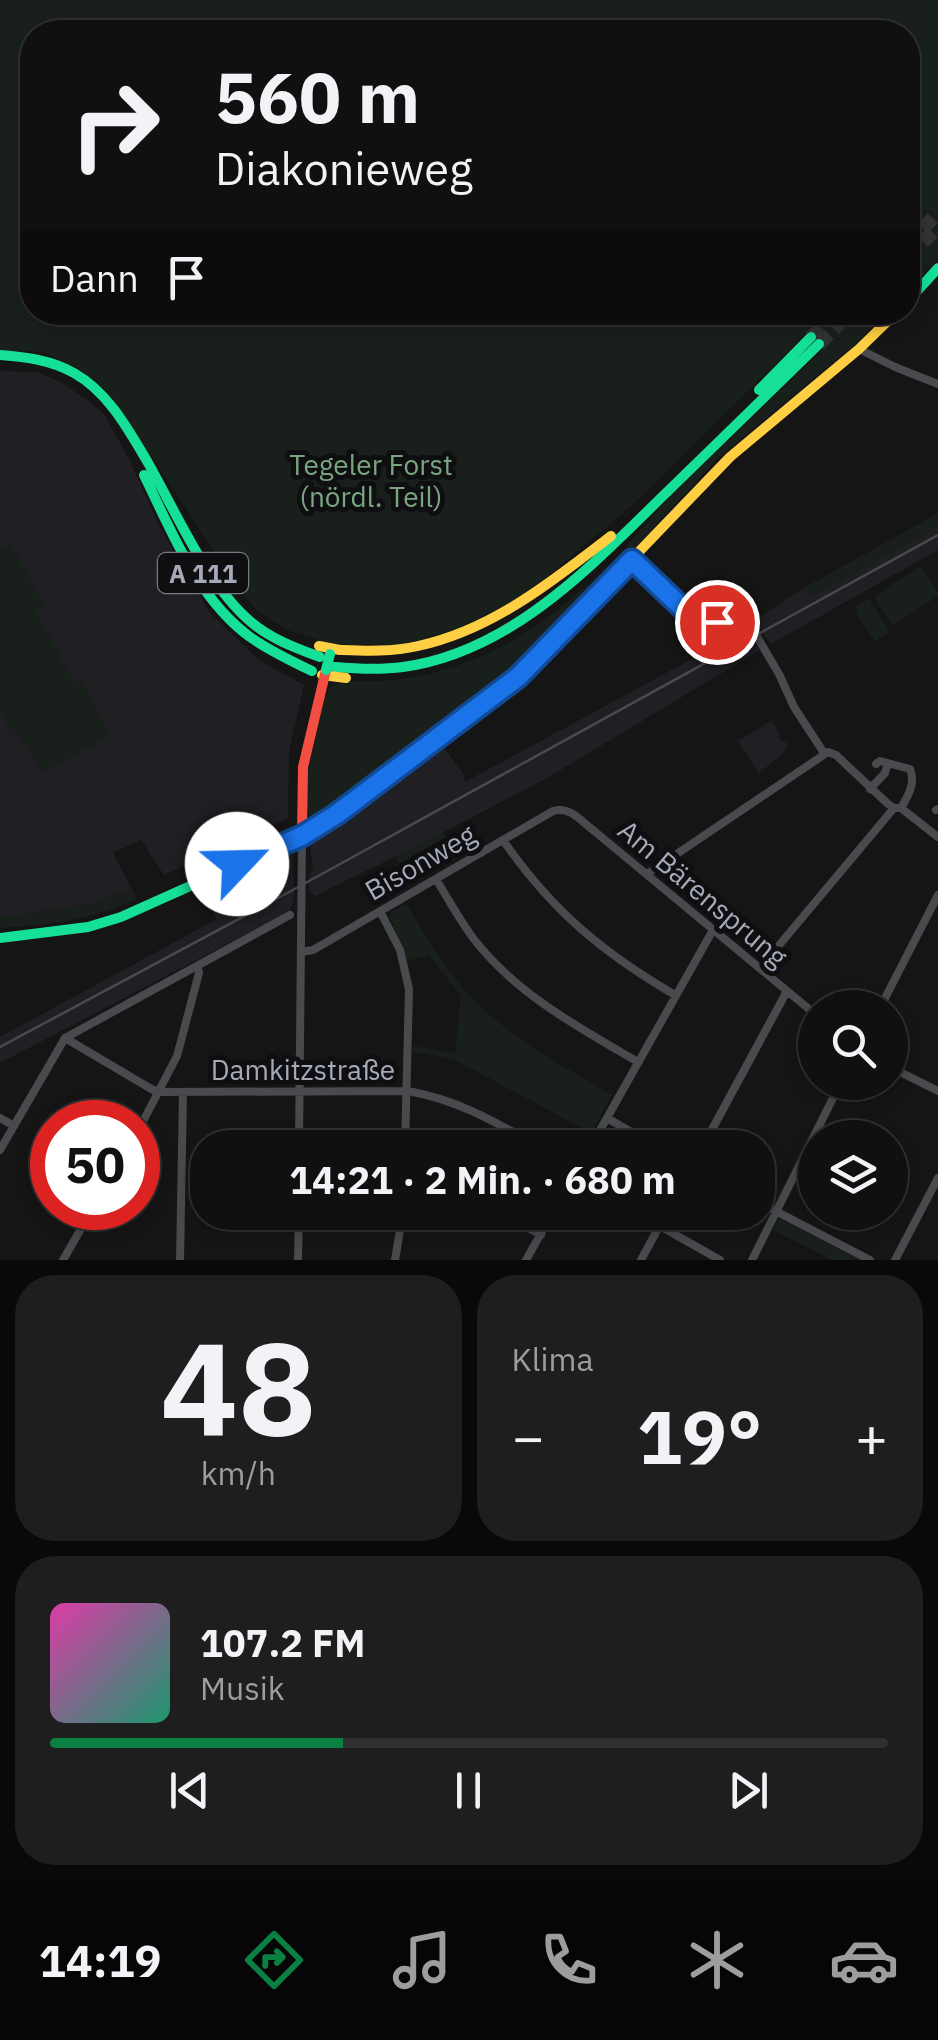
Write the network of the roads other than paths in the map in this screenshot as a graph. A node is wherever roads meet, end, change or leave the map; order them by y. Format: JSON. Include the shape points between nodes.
{"nodes":[{"id":1,"x":938,"y":268,"type":"edge"},
{"id":2,"x":920,"y":288,"type":"edge"},
{"id":3,"x":884,"y":325,"type":"edge"},
{"id":4,"x":859,"y":349,"type":"junction"},
{"id":5,"x":0,"y":355,"type":"edge"},
{"id":6,"x":0,"y":364,"type":"edge"},
{"id":7,"x":938,"y":384,"type":"edge"},
{"id":8,"x":132,"y":441,"type":"junction"},
{"id":9,"x":650,"y":508,"type":"junction"},
{"id":10,"x":632,"y":560,"type":"junction"},
{"id":11,"x":327,"y":660,"type":"junction"},
{"id":12,"x":824,"y":752,"type":"junction"},
{"id":13,"x":888,"y":763,"type":"junction"},
{"id":14,"x":876,"y":764,"type":"dead end"},
{"id":15,"x":870,"y":789,"type":"junction"},
{"id":16,"x":562,"y":808,"type":"joint"},
{"id":17,"x":898,"y":808,"type":"junction"},
{"id":18,"x":936,"y":831,"type":"edge"},
{"id":19,"x":302,"y":836,"type":"junction"},
{"id":20,"x":503,"y":840,"type":"junction"},
{"id":21,"x":647,"y":874,"type":"junction"},
{"id":22,"x":436,"y":879,"type":"junction"},
{"id":23,"x":938,"y":895,"type":"edge"},
{"id":24,"x":380,"y":911,"type":"junction"},
{"id":25,"x":290,"y":915,"type":"dead end"},
{"id":26,"x":713,"y":930,"type":"junction"},
{"id":27,"x":0,"y":938,"type":"edge"},
{"id":28,"x":300,"y":952,"type":"junction"},
{"id":29,"x":198,"y":968,"type":"junction"},
{"id":30,"x":760,"y":968,"type":"junction"},
{"id":31,"x":889,"y":990,"type":"edge"},
{"id":32,"x":787,"y":991,"type":"junction"},
{"id":33,"x":676,"y":995,"type":"junction"},
{"id":34,"x":798,"y":1000,"type":"edge"},
{"id":35,"x":65,"y":1038,"type":"junction"},
{"id":36,"x":638,"y":1062,"type":"junction"},
{"id":37,"x":908,"y":1076,"type":"edge"},
{"id":38,"x":158,"y":1091,"type":"junction"},
{"id":39,"x":299,"y":1091,"type":"junction"},
{"id":40,"x":408,"y":1091,"type":"junction"},
{"id":41,"x":938,"y":1091,"type":"edge"},
{"id":42,"x":183,"y":1092,"type":"junction"},
{"id":43,"x":154,"y":1100,"type":"edge"},
{"id":44,"x":833,"y":1100,"type":"edge"},
{"id":45,"x":0,"y":1118,"type":"edge"},
{"id":46,"x":607,"y":1118,"type":"junction"},
{"id":47,"x":14,"y":1126,"type":"junction"},
{"id":48,"x":299,"y":1130,"type":"edge"},
{"id":49,"x":406,"y":1130,"type":"edge"},
{"id":50,"x":509,"y":1130,"type":"edge"},
{"id":51,"x":600,"y":1130,"type":"edge"},
{"id":52,"x":628,"y":1130,"type":"edge"},
{"id":53,"x":712,"y":1130,"type":"edge"},
{"id":54,"x":0,"y":1150,"type":"edge"},
{"id":55,"x":938,"y":1178,"type":"edge"},
{"id":56,"x":776,"y":1212,"type":"junction"},
{"id":57,"x":81,"y":1230,"type":"edge"},
{"id":58,"x":298,"y":1230,"type":"edge"},
{"id":59,"x":400,"y":1230,"type":"edge"},
{"id":60,"x":532,"y":1230,"type":"edge"},
{"id":61,"x":544,"y":1230,"type":"edge"},
{"id":62,"x":658,"y":1230,"type":"edge"},
{"id":63,"x":667,"y":1230,"type":"edge"},
{"id":64,"x":541,"y":1235,"type":"junction"},
{"id":65,"x":63,"y":1260,"type":"edge"},
{"id":66,"x":180,"y":1260,"type":"edge"},
{"id":67,"x":298,"y":1260,"type":"edge"},
{"id":68,"x":395,"y":1260,"type":"edge"},
{"id":69,"x":526,"y":1260,"type":"edge"},
{"id":70,"x":641,"y":1260,"type":"edge"},
{"id":71,"x":720,"y":1260,"type":"edge"},
{"id":72,"x":752,"y":1260,"type":"edge"},
{"id":73,"x":870,"y":1260,"type":"edge"},
{"id":74,"x":895,"y":1260,"type":"edge"}],
"edges":[{"from":1,"to":2,"type":"main road"},
{"from":3,"to":4,"type":"main road"},
{"from":4,"to":7,"type":"street"},
{"from":4,"to":10,"type":"main road","via":[[730,457]]},
{"from":5,"to":8,"type":"main road","number":"A 111","via":[[50,362],[88,382]]},
{"from":6,"to":8,"type":"main road","number":"A 111","via":[[38,368],[72,382]]},
{"from":8,"to":11,"type":"main road","via":[[234,592]]},
{"from":8,"to":11,"type":"main road","number":"A 111","via":[[197,565],[230,610],[276,646]]},
{"from":9,"to":11,"type":"main road","number":"A 111","via":[[571,584],[507,629],[412,665],[364,670]]},
{"from":9,"to":11,"type":"main road","via":[[592,571],[516,634],[465,658],[386,678],[346,678]]},
{"from":9,"to":11,"type":"main road","number":"A 111","via":[[815,341],[615,532],[528,598],[435,643]]},
{"from":10,"to":12,"type":"street","via":[[704,624],[746,613]]},
{"from":10,"to":19,"type":"main road","via":[[518,677]]},
{"from":11,"to":19,"type":"main road","via":[[303,767]]},
{"from":12,"to":15,"type":"street","via":[[836,755]]},
{"from":12,"to":21,"type":"street"},
{"from":13,"to":14,"type":"street"},
{"from":13,"to":15,"type":"street"},
{"from":13,"to":17,"type":"street","via":[[913,776]]},
{"from":15,"to":17,"type":"street"},
{"from":16,"to":20,"type":"street","name":"Bisonweg"},
{"from":16,"to":21,"type":"street","name":"Am Bärensprung"},
{"from":17,"to":18,"type":"street"},
{"from":17,"to":30,"type":"street"},
{"from":19,"to":27,"type":"main road","via":[[112,920]]},
{"from":19,"to":28,"type":"street"},
{"from":20,"to":22,"type":"street","name":"Bisonweg"},
{"from":20,"to":33,"type":"street","via":[[572,923]]},
{"from":21,"to":26,"type":"street","name":"Am Bärensprung"},
{"from":22,"to":24,"type":"street","name":"Bisonweg"},
{"from":22,"to":36,"type":"street","via":[[475,940],[519,986]]},
{"from":23,"to":31,"type":"street"},
{"from":24,"to":28,"type":"street","name":"Bisonweg"},
{"from":24,"to":40,"type":"street","via":[[408,978]]},
{"from":25,"to":29,"type":"street"},
{"from":26,"to":30,"type":"street","name":"Am Bärensprung"},
{"from":26,"to":33,"type":"street"},
{"from":28,"to":39,"type":"street"},
{"from":29,"to":35,"type":"street"},
{"from":29,"to":38,"type":"street","via":[[177,1056]]},
{"from":30,"to":32,"type":"street","name":"Am Bärensprung"},
{"from":32,"to":34,"type":"street","name":"Am Bärensprung"},
{"from":32,"to":53,"type":"street"},
{"from":33,"to":36,"type":"street"},
{"from":35,"to":38,"type":"street","name":"Damkitzstraße"},
{"from":35,"to":47,"type":"street"},
{"from":36,"to":46,"type":"street"},
{"from":37,"to":41,"type":"street"},
{"from":38,"to":42,"type":"street","name":"Damkitzstraße"},
{"from":38,"to":43,"type":"street"},
{"from":39,"to":40,"type":"street","name":"Damkitzstraße"},
{"from":39,"to":42,"type":"street","name":"Damkitzstraße"},
{"from":39,"to":48,"type":"street"},
{"from":40,"to":49,"type":"street"},
{"from":40,"to":50,"type":"street","name":"Damkitzstraße","via":[[464,1106]]},
{"from":42,"to":66,"type":"street"},
{"from":44,"to":56,"type":"street"},
{"from":45,"to":47,"type":"street"},
{"from":46,"to":51,"type":"street"},
{"from":46,"to":52,"type":"street"},
{"from":47,"to":54,"type":"street"},
{"from":55,"to":74,"type":"street"},
{"from":56,"to":72,"type":"street"},
{"from":56,"to":73,"type":"street"},
{"from":57,"to":65,"type":"street"},
{"from":58,"to":67,"type":"street"},
{"from":59,"to":68,"type":"street"},
{"from":60,"to":64,"type":"street"},
{"from":61,"to":64,"type":"street"},
{"from":62,"to":70,"type":"street"},
{"from":63,"to":71,"type":"street"},
{"from":64,"to":69,"type":"street"}]}
